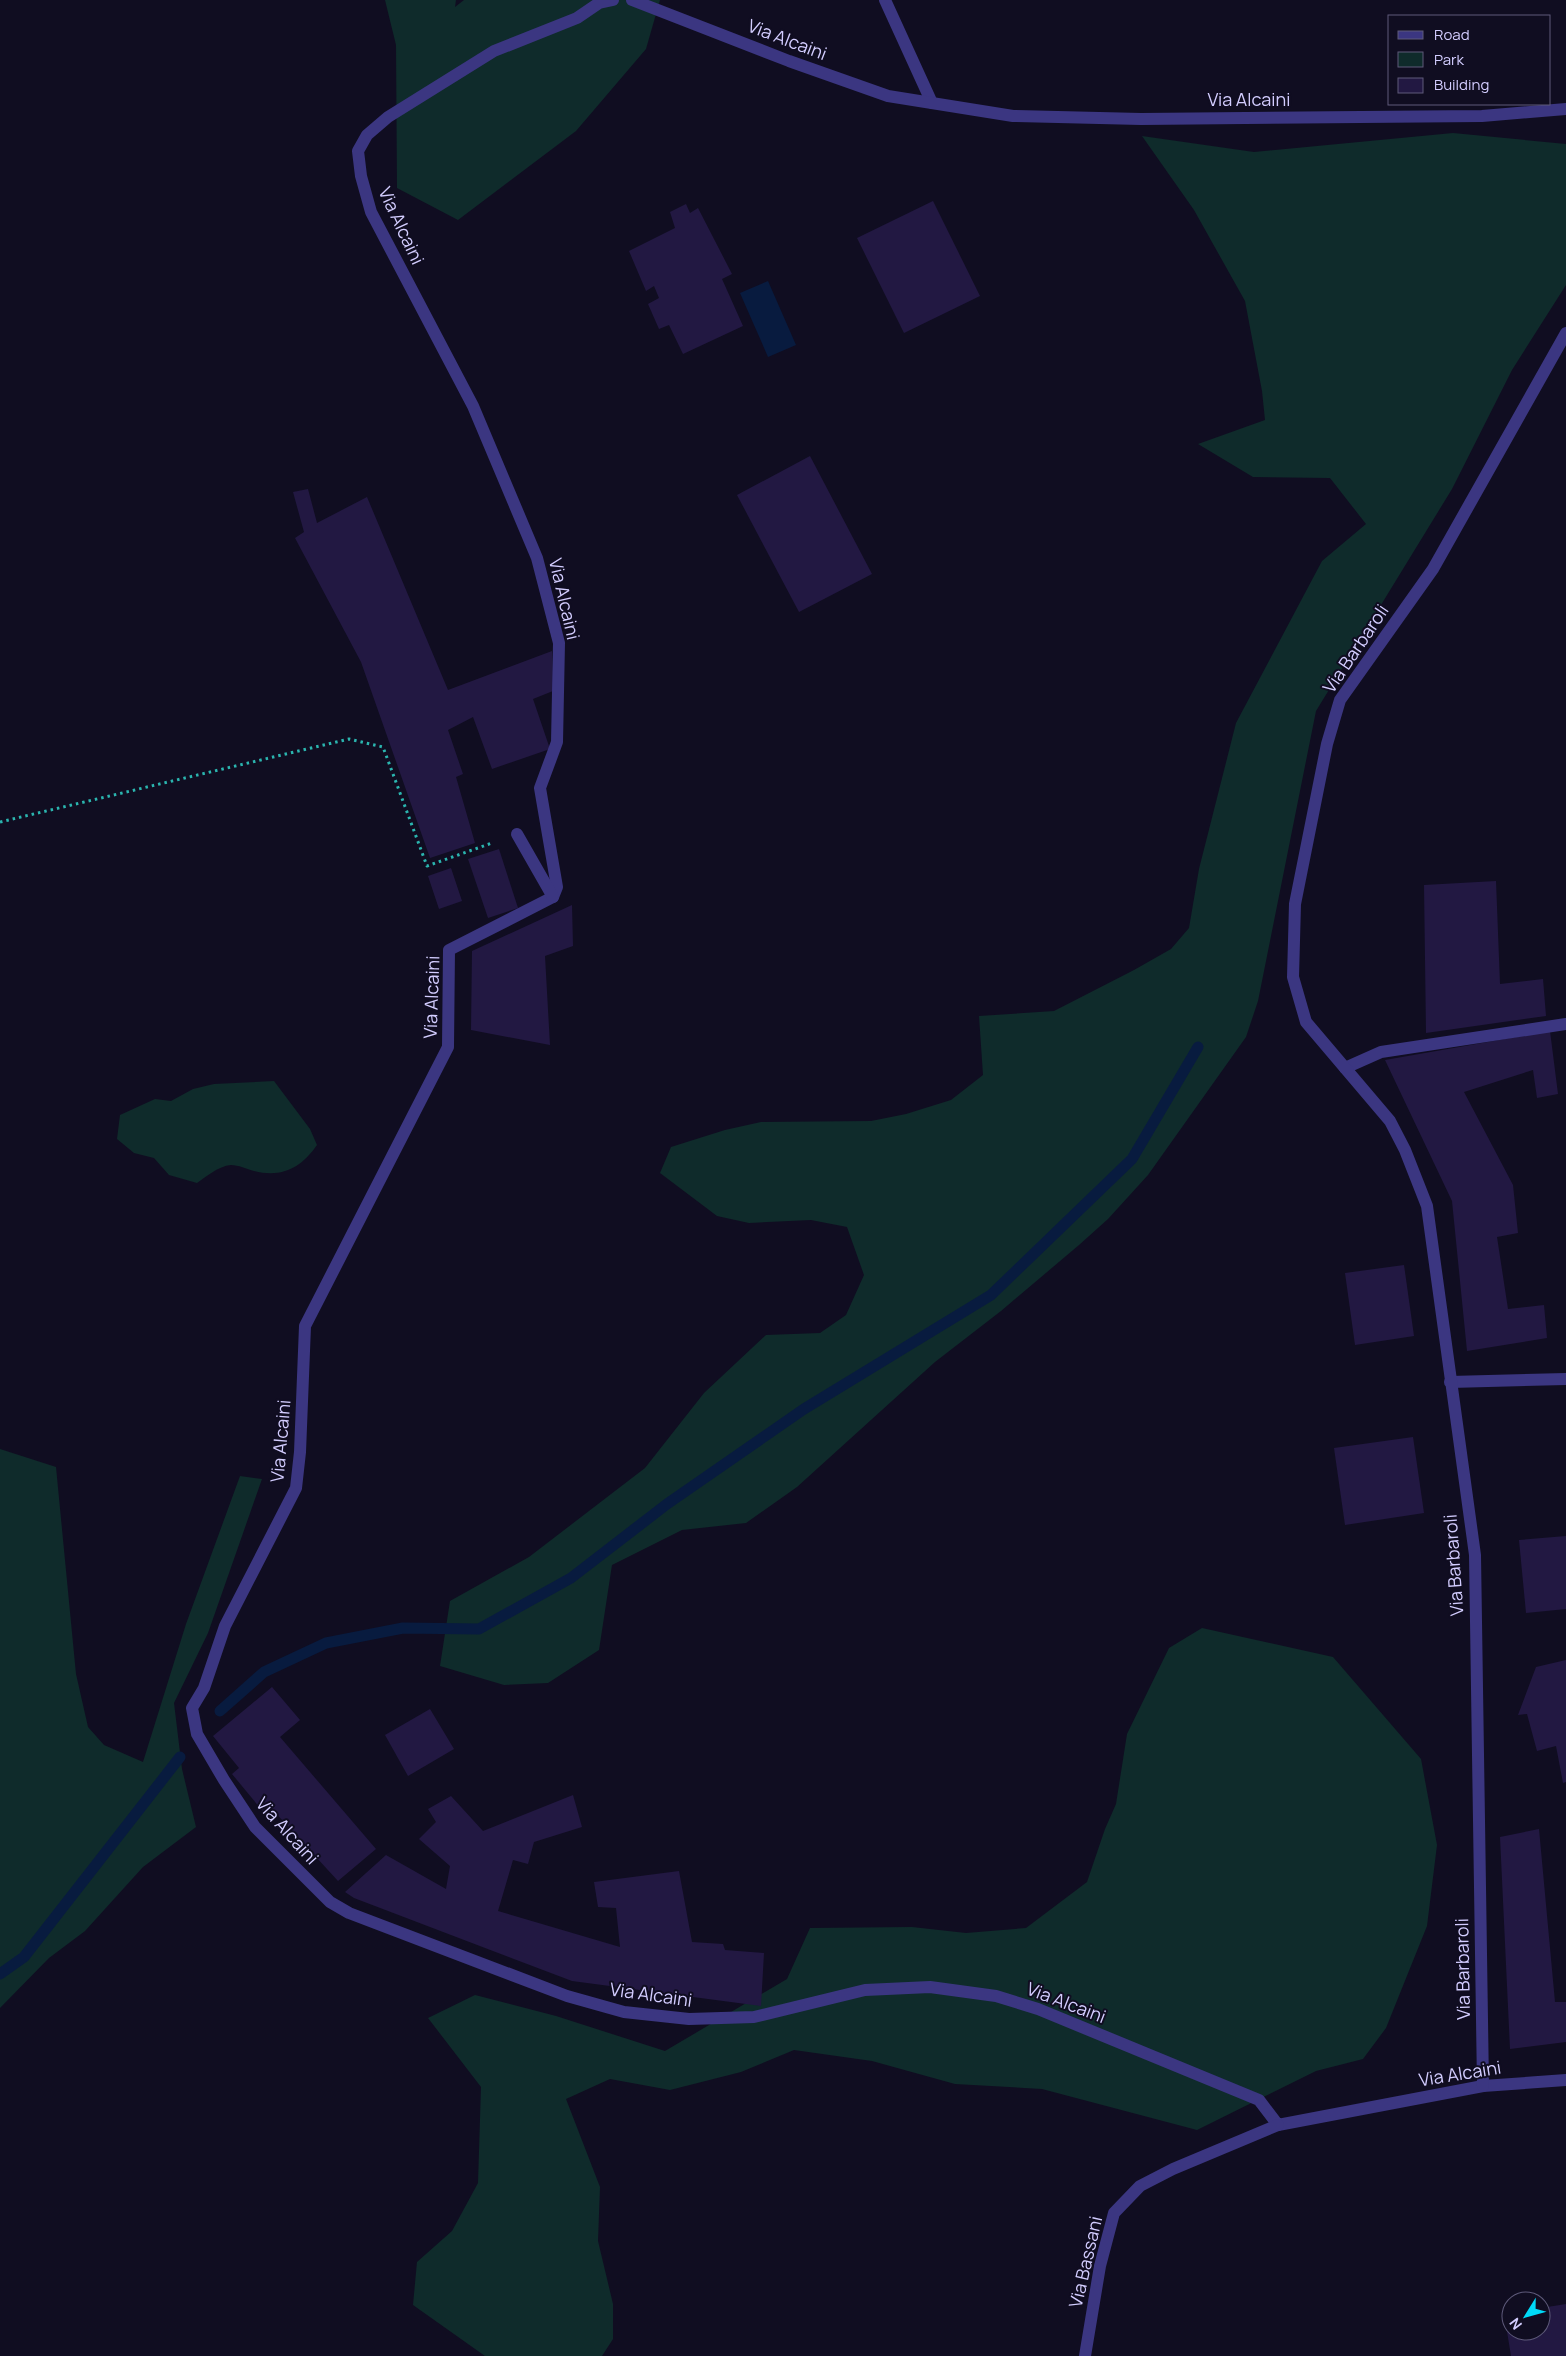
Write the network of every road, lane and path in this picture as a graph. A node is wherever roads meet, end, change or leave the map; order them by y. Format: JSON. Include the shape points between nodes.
{"nodes":[{"id":1,"x":613,"y":0,"type":"edge"},
{"id":2,"x":632,"y":0,"type":"edge"},
{"id":3,"x":885,"y":0,"type":"edge"},
{"id":4,"x":932,"y":103,"type":"junction"},
{"id":5,"x":1566,"y":108,"type":"edge"},
{"id":6,"x":1566,"y":333,"type":"edge"},
{"id":7,"x":0,"y":822,"type":"edge"},
{"id":8,"x":517,"y":834,"type":"joint"},
{"id":9,"x":553,"y":897,"type":"junction"},
{"id":10,"x":1566,"y":1024,"type":"edge"},
{"id":11,"x":1345,"y":1068,"type":"junction"},
{"id":12,"x":1566,"y":1379,"type":"edge"},
{"id":13,"x":1450,"y":1382,"type":"junction"},
{"id":14,"x":1566,"y":2080,"type":"edge"},
{"id":15,"x":1483,"y":2086,"type":"junction"},
{"id":16,"x":1278,"y":2125,"type":"junction"},
{"id":17,"x":1085,"y":2356,"type":"edge"}],
"edges":[{"from":1,"to":9,"type":"street","name":"Via Alcaini","via":[[494,51],[388,116],[367,135],[358,151],[371,212],[474,406],[537,558],[559,642],[557,742],[540,788],[557,887]]},
{"from":2,"to":4,"type":"street","name":"Via Alcaini","via":[[888,96]]},
{"from":3,"to":4,"type":"street"},
{"from":4,"to":5,"type":"street","name":"Via Alcaini","via":[[1013,116],[1141,119],[1482,116]]},
{"from":6,"to":11,"type":"street","name":"Via Barbaroli","via":[[1433,569],[1340,700],[1327,744],[1295,904],[1293,977],[1306,1022]]},
{"from":7,"to":8,"type":"path","via":[[349,739],[383,747],[427,866]]},
{"from":8,"to":9,"type":"street"},
{"from":9,"to":16,"type":"street","name":"Via Alcaini","via":[[449,950],[448,1047],[305,1326],[296,1488],[225,1626],[204,1688],[192,1708],[197,1734],[216,1768],[255,1827],[330,1902],[349,1913],[567,1996],[624,2012],[689,2019],[754,2017],[865,1990],[930,1987],[996,1996],[1259,2100]]},
{"from":10,"to":11,"type":"street","via":[[1381,1052]]},
{"from":11,"to":13,"type":"street","name":"Via Barbaroli","via":[[1390,1121],[1427,1206]]},
{"from":12,"to":13,"type":"street"},
{"from":13,"to":15,"type":"street","name":"Via Barbaroli","via":[[1475,1555]]},
{"from":14,"to":15,"type":"street","name":"Via Alcaini"},
{"from":15,"to":16,"type":"street","name":"Via Alcaini"},
{"from":16,"to":17,"type":"street","name":"Via Bassani","via":[[1140,2186],[1114,2213],[1100,2266]]}]}
